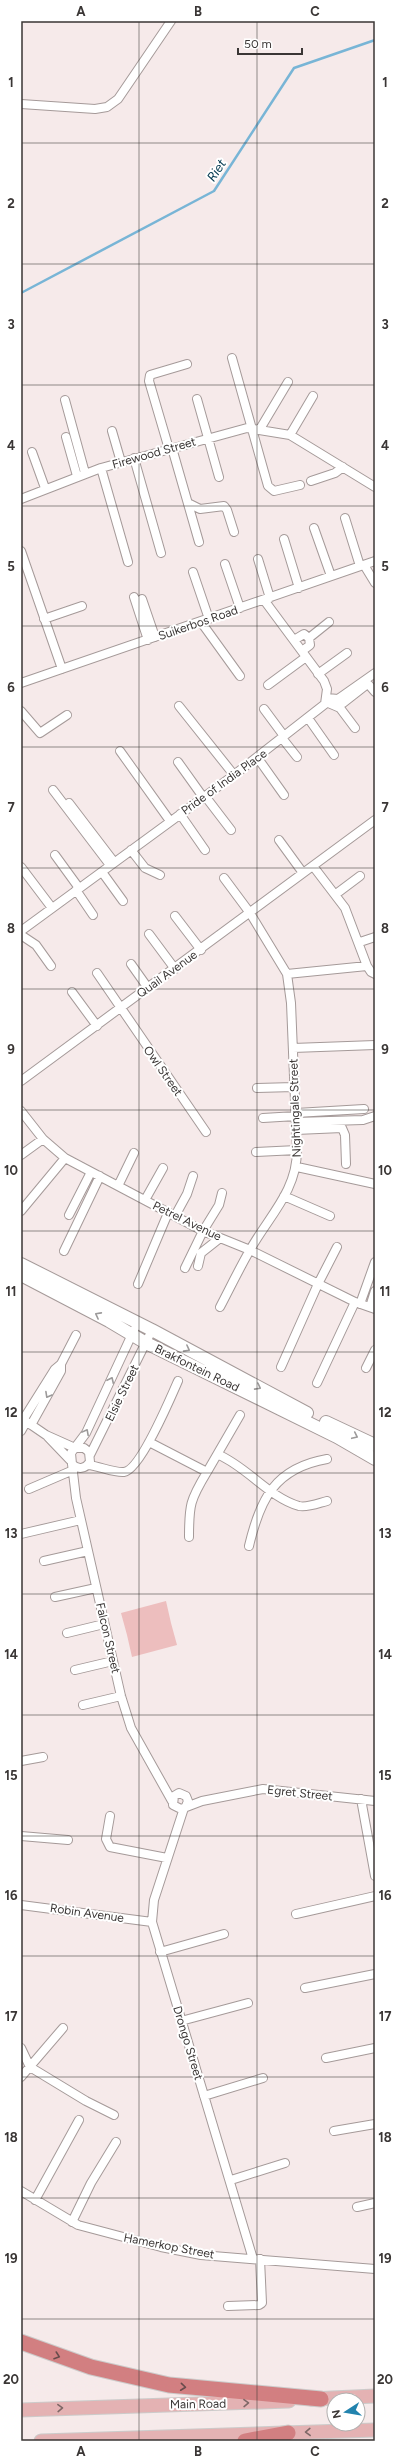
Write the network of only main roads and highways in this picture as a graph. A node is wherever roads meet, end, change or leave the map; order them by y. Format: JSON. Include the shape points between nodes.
{"nodes":[{"id":1,"x":21,"y":2342,"type":"edge"},
{"id":2,"x":375,"y":2396,"type":"edge"},
{"id":3,"x":321,"y":2399,"type":"junction"},
{"id":4,"x":21,"y":2410,"type":"edge"},
{"id":5,"x":375,"y":2430,"type":"edge"},
{"id":6,"x":288,"y":2433,"type":"junction"},
{"id":7,"x":41,"y":2441,"type":"edge"},
{"id":8,"x":245,"y":2441,"type":"edge"}],
"edges":[{"from":1,"to":3,"type":"highway","one_way":true,"via":[[91,2367],[169,2385]]},
{"from":2,"to":3,"type":"main road","name":"Main Road"},
{"from":4,"to":3,"type":"main road","name":"Main Road","one_way":true},
{"from":5,"to":6,"type":"main road","one_way":true},
{"from":6,"to":7,"type":"main road"},
{"from":6,"to":8,"type":"highway"}]}
